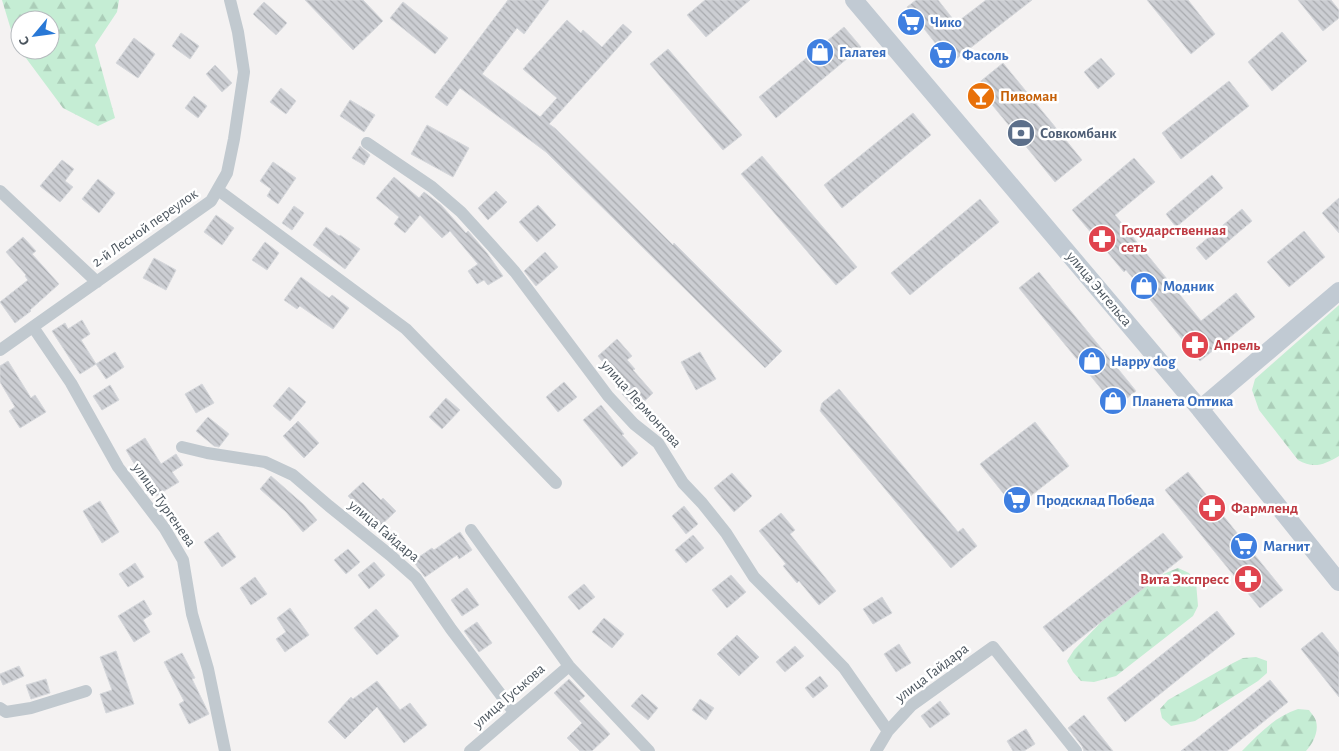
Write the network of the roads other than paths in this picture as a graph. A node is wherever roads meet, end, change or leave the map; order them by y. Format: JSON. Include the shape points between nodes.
{"nodes":[{"id":1,"x":230,"y":0,"type":"edge"},
{"id":2,"x":854,"y":0,"type":"edge"},
{"id":3,"x":367,"y":143,"type":"dead end"},
{"id":4,"x":218,"y":190,"type":"junction"},
{"id":5,"x":0,"y":191,"type":"edge"},
{"id":6,"x":97,"y":282,"type":"junction"},
{"id":7,"x":1339,"y":291,"type":"edge"},
{"id":8,"x":33,"y":326,"type":"junction"},
{"id":9,"x":0,"y":350,"type":"edge"},
{"id":10,"x":1200,"y":409,"type":"junction"},
{"id":11,"x":182,"y":447,"type":"dead end"},
{"id":12,"x":556,"y":483,"type":"dead end"},
{"id":13,"x":471,"y":530,"type":"dead end"},
{"id":14,"x":1339,"y":582,"type":"edge"},
{"id":15,"x":569,"y":666,"type":"junction"},
{"id":16,"x":86,"y":691,"type":"dead end"},
{"id":17,"x":0,"y":708,"type":"edge"},
{"id":18,"x":514,"y":712,"type":"junction"},
{"id":19,"x":888,"y":731,"type":"junction"},
{"id":20,"x":225,"y":751,"type":"edge"},
{"id":21,"x":470,"y":751,"type":"edge"},
{"id":22,"x":648,"y":751,"type":"edge"},
{"id":23,"x":876,"y":751,"type":"edge"},
{"id":24,"x":1076,"y":751,"type":"edge"}],
"edges":[{"from":1,"to":4,"type":"street","name":"2-й Лесной переулок","via":[[244,72],[227,173]]},
{"from":2,"to":10,"type":"main road","name":"улица Энгельса"},
{"from":3,"to":19,"type":"street","name":"улица Лермонтова","via":[[432,187],[461,212],[515,272],[608,396],[634,424],[658,443],[683,483],[726,533],[754,578],[844,668]]},
{"from":4,"to":6,"type":"street","name":"2-й Лесной переулок","via":[[211,201]]},
{"from":4,"to":12,"type":"street","via":[[406,330]]},
{"from":5,"to":6,"type":"street"},
{"from":6,"to":8,"type":"street","name":"2-й Лесной переулок"},
{"from":7,"to":10,"type":"main road"},
{"from":8,"to":9,"type":"street","name":"2-й Лесной переулок"},
{"from":8,"to":20,"type":"street","name":"улица Тургенева","via":[[72,383],[118,467],[165,529],[183,560],[192,614],[208,669]]},
{"from":10,"to":14,"type":"main road","name":"улица Энгельса"},
{"from":11,"to":18,"type":"street","name":"улица Гайдара","via":[[264,462],[292,475],[416,578]]},
{"from":13,"to":15,"type":"street"},
{"from":15,"to":18,"type":"street","name":"улица Гуськова"},
{"from":15,"to":22,"type":"street"},
{"from":16,"to":17,"type":"street","via":[[31,708],[6,712]]},
{"from":18,"to":21,"type":"street","name":"улица Гуськова"},
{"from":19,"to":23,"type":"street","name":"улица Гайдара"},
{"from":19,"to":24,"type":"street","name":"улица Гайдара","via":[[912,705],[993,647]]}]}
